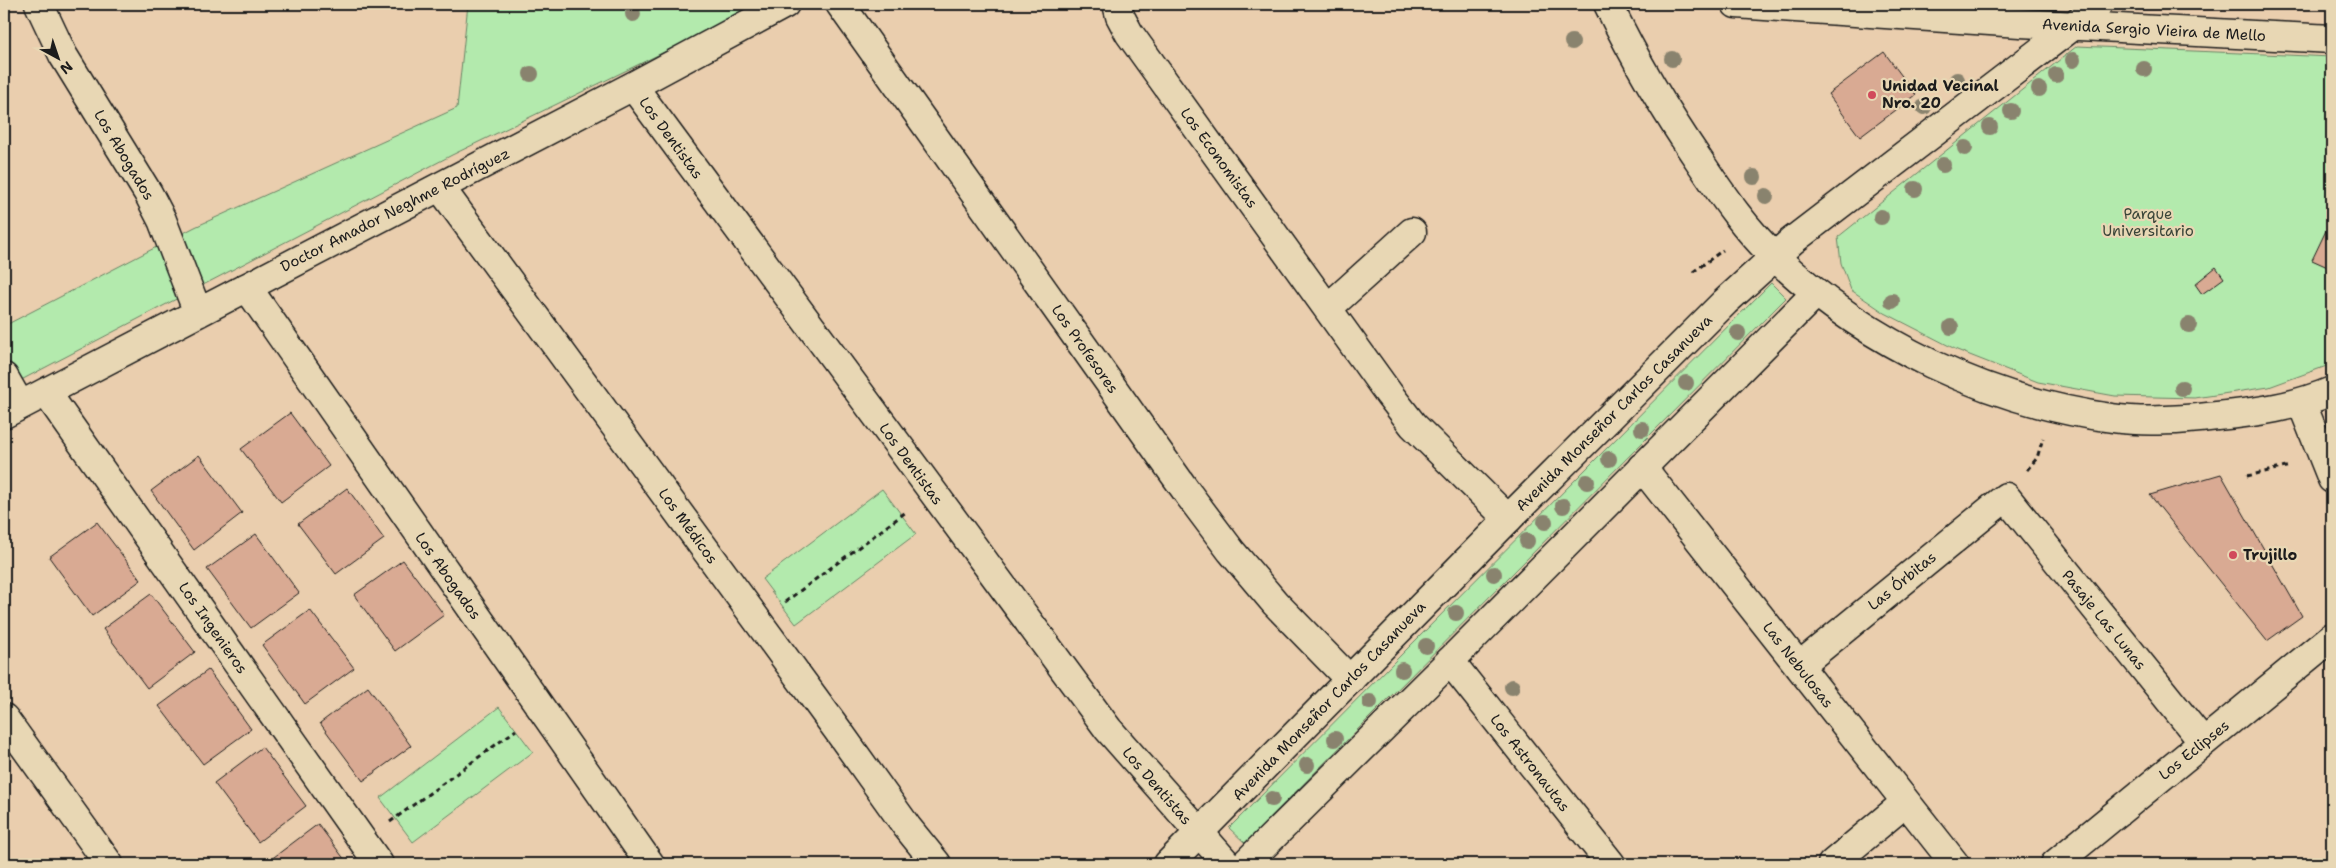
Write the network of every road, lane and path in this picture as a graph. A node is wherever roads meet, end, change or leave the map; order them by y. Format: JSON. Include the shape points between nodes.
{"nodes":[{"id":1,"x":39,"y":4,"type":"edge"},
{"id":2,"x":785,"y":4,"type":"edge"},
{"id":3,"x":840,"y":4,"type":"edge"},
{"id":4,"x":1117,"y":4,"type":"edge"},
{"id":5,"x":1608,"y":4,"type":"edge"},
{"id":6,"x":1736,"y":4,"type":"edge"},
{"id":7,"x":2098,"y":4,"type":"edge"},
{"id":8,"x":2072,"y":26,"type":"junction"},
{"id":9,"x":2332,"y":39,"type":"edge"},
{"id":10,"x":633,"y":86,"type":"junction"},
{"id":11,"x":440,"y":187,"type":"junction"},
{"id":12,"x":1412,"y":232,"type":"dead end"},
{"id":13,"x":1775,"y":257,"type":"junction"},
{"id":14,"x":247,"y":288,"type":"junction"},
{"id":15,"x":1816,"y":293,"type":"junction"},
{"id":16,"x":1328,"y":308,"type":"junction"},
{"id":17,"x":198,"y":313,"type":"junction"},
{"id":18,"x":4,"y":378,"type":"edge"},
{"id":19,"x":46,"y":392,"type":"junction"},
{"id":20,"x":2332,"y":392,"type":"edge"},
{"id":21,"x":2302,"y":404,"type":"junction"},
{"id":22,"x":2054,"y":407,"type":"junction"},
{"id":23,"x":12,"y":410,"type":"edge"},
{"id":24,"x":1642,"y":466,"type":"junction"},
{"id":25,"x":2332,"y":479,"type":"edge"},
{"id":26,"x":932,"y":492,"type":"junction"},
{"id":27,"x":2006,"y":497,"type":"junction"},
{"id":28,"x":1508,"y":519,"type":"junction"},
{"id":29,"x":758,"y":622,"type":"junction"},
{"id":30,"x":2332,"y":637,"type":"edge"},
{"id":31,"x":1450,"y":662,"type":"junction"},
{"id":32,"x":1799,"y":666,"type":"junction"},
{"id":33,"x":1350,"y":680,"type":"junction"},
{"id":34,"x":543,"y":711,"type":"junction"},
{"id":35,"x":4,"y":718,"type":"edge"},
{"id":36,"x":2203,"y":742,"type":"junction"},
{"id":37,"x":1906,"y":802,"type":"junction"},
{"id":38,"x":1199,"y":834,"type":"junction"},
{"id":39,"x":363,"y":842,"type":"junction"},
{"id":40,"x":109,"y":864,"type":"edge"},
{"id":41,"x":379,"y":864,"type":"edge"},
{"id":42,"x":650,"y":864,"type":"edge"},
{"id":43,"x":937,"y":864,"type":"edge"},
{"id":44,"x":1168,"y":864,"type":"edge"},
{"id":45,"x":1227,"y":864,"type":"edge"},
{"id":46,"x":1245,"y":864,"type":"edge"},
{"id":47,"x":1611,"y":864,"type":"edge"},
{"id":48,"x":1832,"y":864,"type":"edge"},
{"id":49,"x":1955,"y":864,"type":"edge"},
{"id":50,"x":2055,"y":864,"type":"edge"}],
"edges":[{"from":1,"to":17,"type":"street","name":"Los Abogados","via":[[63,55],[162,220]]},
{"from":2,"to":10,"type":"street","name":"Doctor Amador Neghme Rodríguez"},
{"from":3,"to":33,"type":"street","name":"Los Profesores","via":[[1231,551],[1275,603]]},
{"from":4,"to":16,"type":"street","name":"Los Economistas","via":[[1129,34]]},
{"from":5,"to":13,"type":"street","via":[[1680,134],[1750,230]]},
{"from":6,"to":8,"type":"street","name":"Avenida Sergio Vieira de Mello"},
{"from":7,"to":8,"type":"street","name":"Avenida Monseñor Carlos Casanueva"},
{"from":8,"to":9,"type":"street","name":"Avenida Sergio Vieira de Mello"},
{"from":8,"to":13,"type":"street","name":"Avenida Monseñor Carlos Casanueva"},
{"from":10,"to":11,"type":"street","name":"Doctor Amador Neghme Rodríguez"},
{"from":10,"to":26,"type":"street","name":"Los Dentistas"},
{"from":11,"to":14,"type":"street","name":"Doctor Amador Neghme Rodríguez"},
{"from":11,"to":29,"type":"street","name":"Los Médicos"},
{"from":12,"to":16,"type":"street"},
{"from":13,"to":15,"type":"street"},
{"from":13,"to":28,"type":"street","name":"Avenida Monseñor Carlos Casanueva","via":[[1725,302]]},
{"from":14,"to":17,"type":"street","name":"Doctor Amador Neghme Rodríguez"},
{"from":14,"to":34,"type":"street","name":"Los Abogados"},
{"from":15,"to":22,"type":"street","via":[[1914,356],[1963,379]]},
{"from":15,"to":24,"type":"street"},
{"from":16,"to":28,"type":"street","name":"Los Economistas","via":[[1413,425]]},
{"from":17,"to":19,"type":"street","name":"Doctor Amador Neghme Rodríguez"},
{"from":18,"to":23,"type":"street"},
{"from":19,"to":23,"type":"street","name":"Doctor Amador Neghme Rodríguez"},
{"from":19,"to":39,"type":"street","name":"Los Ingenieros"},
{"from":20,"to":21,"type":"street"},
{"from":21,"to":22,"type":"street","via":[[2244,414],[2150,420],[2114,419]]},
{"from":21,"to":25,"type":"street"},
{"from":22,"to":27,"type":"path","via":[[2037,458]]},
{"from":24,"to":31,"type":"street"},
{"from":24,"to":32,"type":"street","name":"Las Nebulosas"},
{"from":26,"to":29,"type":"path"},
{"from":26,"to":38,"type":"street","name":"Los Dentistas","via":[[1108,729]]},
{"from":27,"to":32,"type":"street","name":"Las Órbitas"},
{"from":27,"to":36,"type":"street","name":"Pasaje Las Lunas"},
{"from":28,"to":33,"type":"street","name":"Avenida Monseñor Carlos Casanueva"},
{"from":29,"to":43,"type":"street","name":"Los Médicos"},
{"from":30,"to":36,"type":"street","name":"Los Eclipses"},
{"from":31,"to":46,"type":"street"},
{"from":31,"to":47,"type":"street","name":"Los Astronautas"},
{"from":32,"to":37,"type":"street","name":"Las Nebulosas"},
{"from":33,"to":38,"type":"street","name":"Avenida Monseñor Carlos Casanueva"},
{"from":34,"to":39,"type":"path"},
{"from":34,"to":42,"type":"street","name":"Los Abogados"},
{"from":35,"to":40,"type":"street"},
{"from":36,"to":50,"type":"street","name":"Los Eclipses"},
{"from":37,"to":48,"type":"street"},
{"from":37,"to":49,"type":"street","name":"Las Nebulosas"},
{"from":38,"to":44,"type":"street","name":"Avenida Monseñor Carlos Casanueva"},
{"from":38,"to":45,"type":"street","name":"Los Dentistas"},
{"from":39,"to":41,"type":"street","name":"Los Ingenieros"}]}
